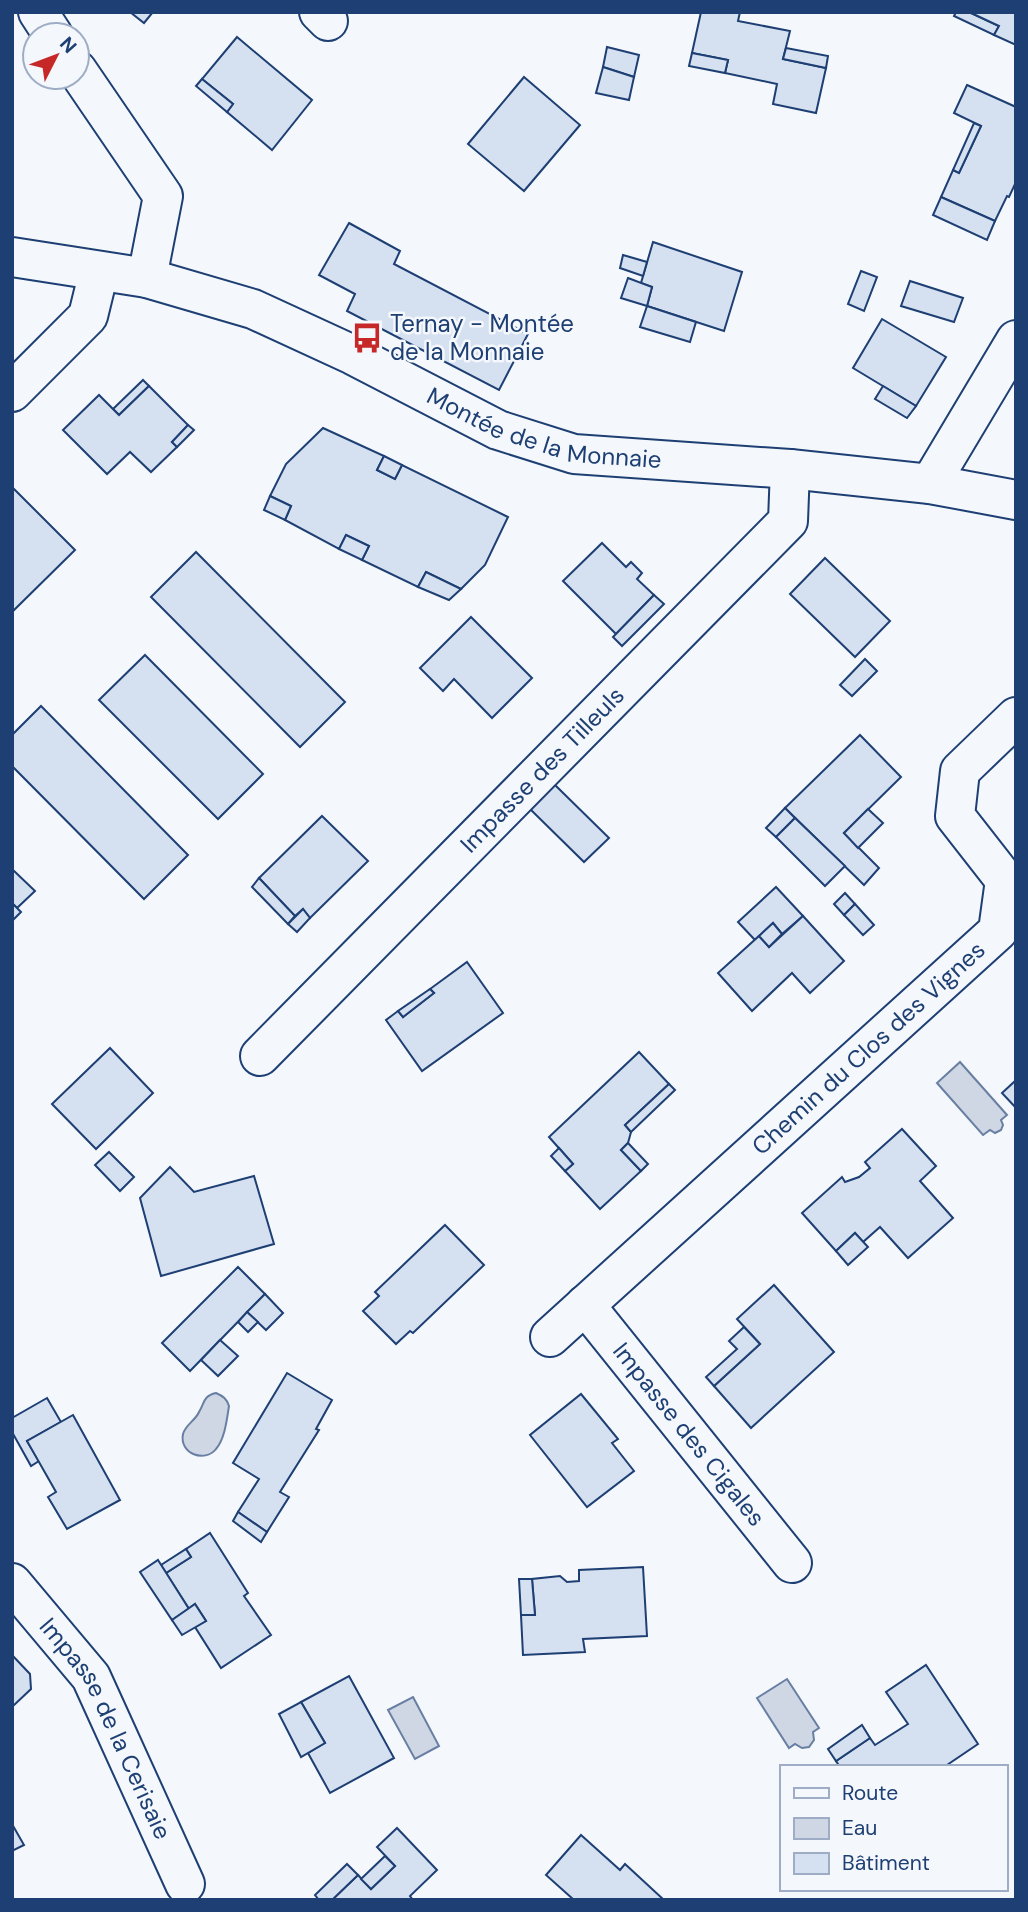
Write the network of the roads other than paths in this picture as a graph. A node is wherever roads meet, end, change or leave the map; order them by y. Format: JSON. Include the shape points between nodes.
{"nodes":[{"id":1,"x":91,"y":91,"type":"edge"},
{"id":2,"x":12,"y":257,"type":"edge"},
{"id":3,"x":99,"y":271,"type":"junction"},
{"id":4,"x":147,"y":278,"type":"junction"},
{"id":5,"x":1016,"y":340,"type":"edge"},
{"id":6,"x":12,"y":392,"type":"edge"},
{"id":7,"x":790,"y":469,"type":"junction"},
{"id":8,"x":930,"y":484,"type":"junction"},
{"id":9,"x":1016,"y":500,"type":"edge"},
{"id":10,"x":1016,"y":717,"type":"edge"},
{"id":11,"x":260,"y":1056,"type":"dead end"},
{"id":12,"x":585,"y":1305,"type":"junction"},
{"id":13,"x":550,"y":1338,"type":"dead end"},
{"id":14,"x":792,"y":1563,"type":"dead end"},
{"id":15,"x":12,"y":1583,"type":"edge"},
{"id":16,"x":185,"y":1884,"type":"dead end"}],
"edges":[{"from":1,"to":4,"type":"street","via":[[163,196]]},
{"from":2,"to":3,"type":"street","name":"Montée de la Monnaie"},
{"from":3,"to":4,"type":"street","name":"Montée de la Monnaie"},
{"from":3,"to":6,"type":"street","via":[[88,317]]},
{"from":4,"to":7,"type":"street","name":"Montée de la Monnaie","via":[[253,309],[498,430],[574,454]]},
{"from":5,"to":8,"type":"street"},
{"from":7,"to":8,"type":"street","name":"Montée de la Monnaie"},
{"from":7,"to":11,"type":"street","name":"Impasse des Tilleuls","via":[[788,521]]},
{"from":8,"to":9,"type":"street","name":"Montée de la Monnaie"},
{"from":10,"to":12,"type":"street","name":"Chemin du Clos des Vignes","via":[[960,771],[955,816],[1005,880],[998,931]]},
{"from":12,"to":13,"type":"street","name":"Chemin du Clos des Vignes"},
{"from":12,"to":14,"type":"street","name":"Impasse des Cigales"},
{"from":15,"to":16,"type":"street","name":"Impasse de la Cerisaie","via":[[91,1677]]}]}
